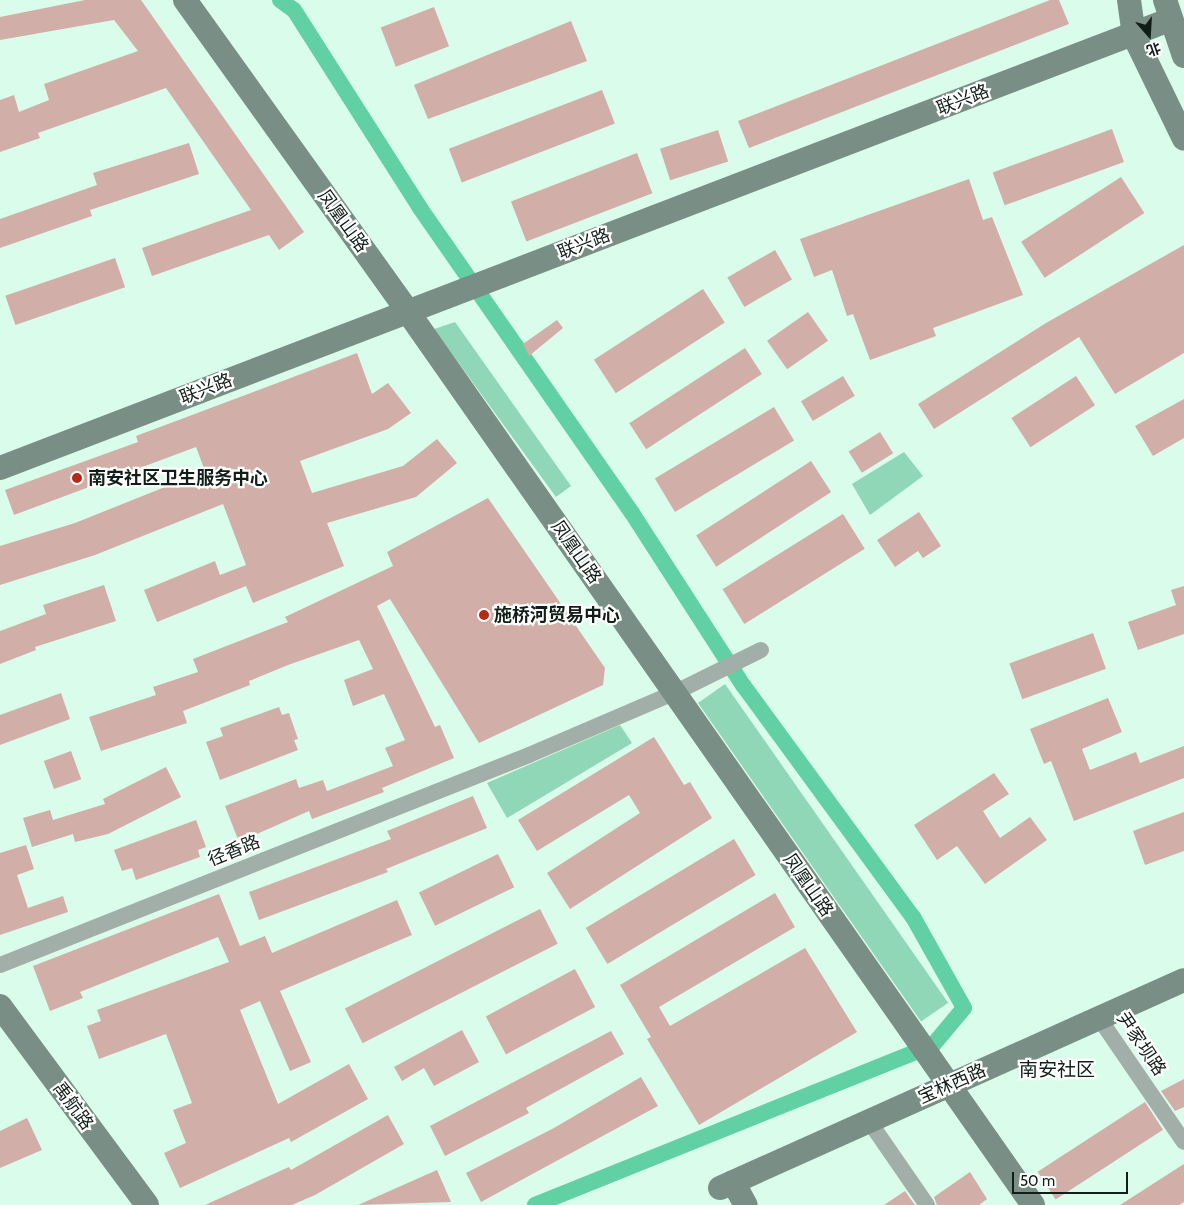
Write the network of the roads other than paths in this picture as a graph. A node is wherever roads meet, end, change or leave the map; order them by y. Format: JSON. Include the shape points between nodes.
{"nodes":[{"id":1,"x":185,"y":0,"type":"edge"},
{"id":2,"x":1129,"y":0,"type":"edge"},
{"id":3,"x":1167,"y":10,"type":"edge"},
{"id":4,"x":1134,"y":36,"type":"junction"},
{"id":5,"x":1184,"y":56,"type":"edge"},
{"id":6,"x":1184,"y":139,"type":"edge"},
{"id":7,"x":408,"y":312,"type":"junction"},
{"id":8,"x":0,"y":468,"type":"edge"},
{"id":9,"x":754,"y":653,"type":"dead end"},
{"id":10,"x":674,"y":693,"type":"junction"},
{"id":11,"x":0,"y":965,"type":"edge"},
{"id":12,"x":1184,"y":980,"type":"edge"},
{"id":13,"x":0,"y":1006,"type":"edge"},
{"id":14,"x":1099,"y":1018,"type":"junction"},
{"id":15,"x":0,"y":1026,"type":"edge"},
{"id":16,"x":948,"y":1086,"type":"junction"},
{"id":17,"x":869,"y":1121,"type":"junction"},
{"id":18,"x":1184,"y":1142,"type":"edge"},
{"id":19,"x":129,"y":1205,"type":"edge"},
{"id":20,"x":147,"y":1205,"type":"edge"},
{"id":21,"x":746,"y":1205,"type":"edge"},
{"id":22,"x":927,"y":1205,"type":"edge"},
{"id":23,"x":1033,"y":1205,"type":"edge"}],
"edges":[{"from":1,"to":7,"type":"street","name":"凤凰山路"},
{"from":2,"to":4,"type":"street"},
{"from":3,"to":4,"type":"street","name":"联兴路"},
{"from":3,"to":5,"type":"street"},
{"from":4,"to":6,"type":"street"},
{"from":4,"to":7,"type":"street","name":"联兴路"},
{"from":7,"to":8,"type":"street","name":"联兴路"},
{"from":7,"to":10,"type":"street","name":"凤凰山路"},
{"from":9,"to":10,"type":"street","name":"径香路"},
{"from":10,"to":11,"type":"street","name":"径香路","via":[[482,774]]},
{"from":10,"to":16,"type":"street","name":"凤凰山路"},
{"from":12,"to":14,"type":"street","name":"宝林西路"},
{"from":13,"to":20,"type":"street","name":"禹航路"},
{"from":14,"to":16,"type":"street","name":"宝林西路"},
{"from":14,"to":18,"type":"street","name":"尹家坝路"},
{"from":15,"to":19,"type":"street","name":"禹航路"},
{"from":16,"to":17,"type":"street","name":"宝林西路"},
{"from":16,"to":23,"type":"street","name":"凤凰山路"},
{"from":17,"to":21,"type":"street","name":"宝林西路","via":[[726,1185]]},
{"from":17,"to":22,"type":"street"}]}
